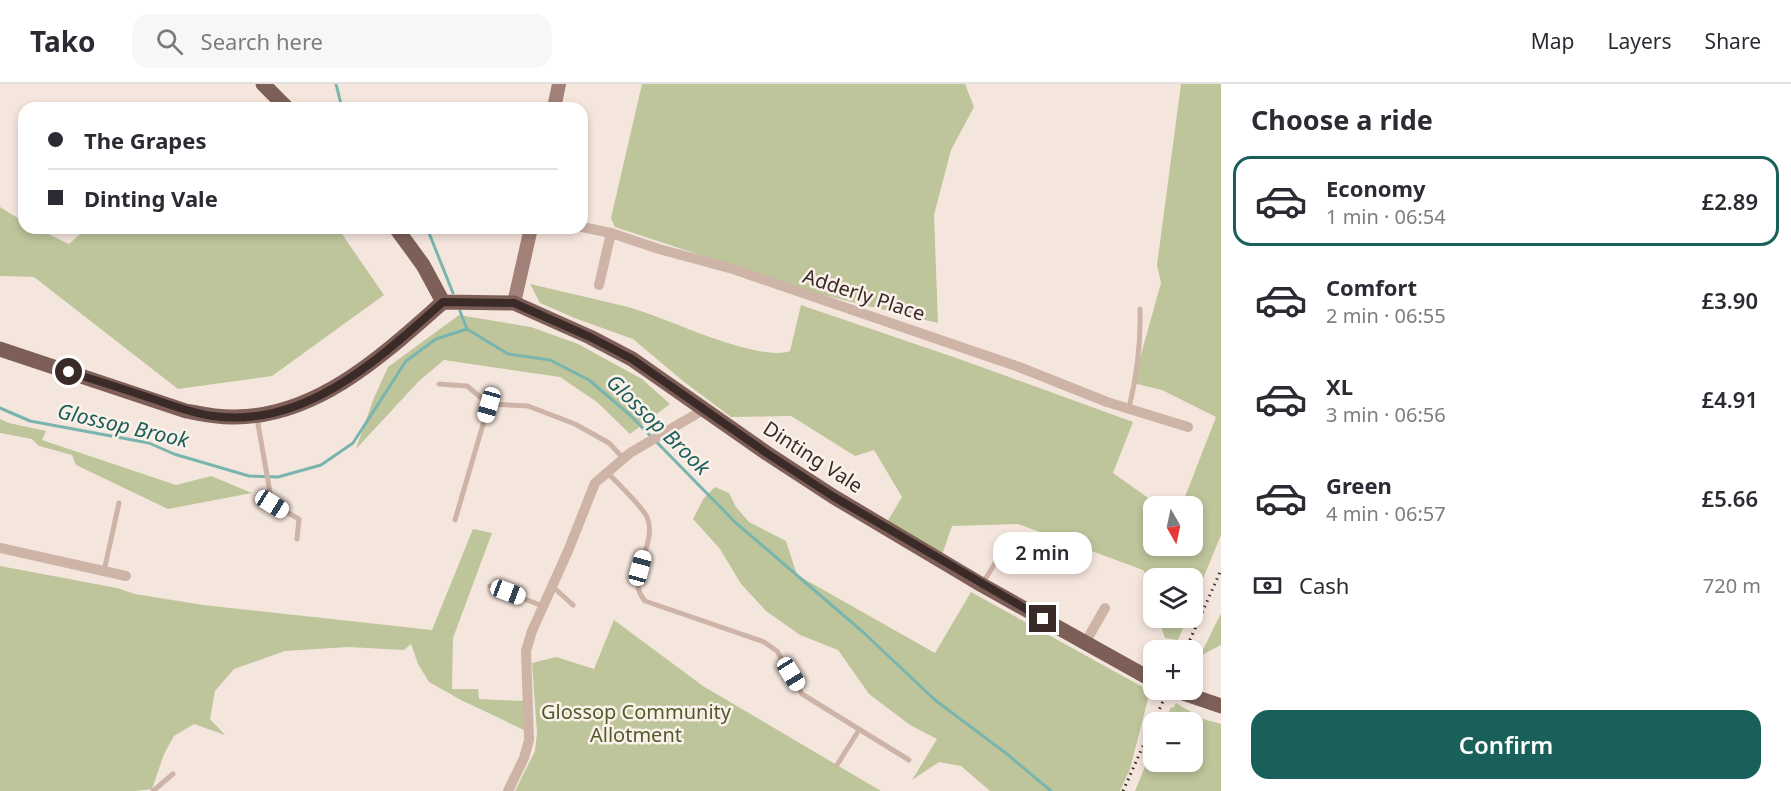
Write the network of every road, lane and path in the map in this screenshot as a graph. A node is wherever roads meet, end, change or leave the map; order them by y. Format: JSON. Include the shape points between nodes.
{"nodes":[{"id":1,"x":264,"y":84,"type":"edge"},
{"id":2,"x":559,"y":84,"type":"edge"},
{"id":3,"x":281,"y":102,"type":"edge"},
{"id":4,"x":555,"y":102,"type":"edge"},
{"id":5,"x":588,"y":227,"type":"edge"},
{"id":6,"x":611,"y":233,"type":"junction"},
{"id":7,"x":400,"y":234,"type":"edge"},
{"id":8,"x":530,"y":234,"type":"edge"},
{"id":9,"x":599,"y":285,"type":"dead end"},
{"id":10,"x":443,"y":302,"type":"junction"},
{"id":11,"x":514,"y":303,"type":"junction"},
{"id":12,"x":1140,"y":309,"type":"dead end"},
{"id":13,"x":0,"y":349,"type":"edge"},
{"id":14,"x":439,"y":384,"type":"dead end"},
{"id":15,"x":489,"y":405,"type":"junction"},
{"id":16,"x":703,"y":410,"type":"junction"},
{"id":17,"x":1130,"y":410,"type":"junction"},
{"id":18,"x":257,"y":416,"type":"junction"},
{"id":19,"x":1188,"y":427,"type":"dead end"},
{"id":20,"x":623,"y":458,"type":"junction"},
{"id":21,"x":607,"y":471,"type":"junction"},
{"id":22,"x":119,"y":503,"type":"dead end"},
{"id":23,"x":455,"y":520,"type":"dead end"},
{"id":24,"x":1010,"y":538,"type":"dead end"},
{"id":25,"x":297,"y":539,"type":"dead end"},
{"id":26,"x":0,"y":548,"type":"edge"},
{"id":27,"x":104,"y":571,"type":"junction"},
{"id":28,"x":126,"y":576,"type":"dead end"},
{"id":29,"x":982,"y":585,"type":"junction"},
{"id":30,"x":490,"y":586,"type":"dead end"},
{"id":31,"x":552,"y":586,"type":"junction"},
{"id":32,"x":573,"y":605,"type":"dead end"},
{"id":33,"x":543,"y":606,"type":"junction"},
{"id":34,"x":1105,"y":608,"type":"dead end"},
{"id":35,"x":1085,"y":643,"type":"junction"},
{"id":36,"x":1143,"y":675,"type":"edge"},
{"id":37,"x":1203,"y":700,"type":"edge"},
{"id":38,"x":1221,"y":706,"type":"edge"},
{"id":39,"x":859,"y":730,"type":"junction"},
{"id":40,"x":909,"y":760,"type":"dead end"},
{"id":41,"x":837,"y":765,"type":"dead end"},
{"id":42,"x":173,"y":774,"type":"dead end"},
{"id":43,"x":153,"y":791,"type":"edge"},
{"id":44,"x":508,"y":791,"type":"edge"}],
"edges":[{"from":1,"to":3,"type":"main road"},
{"from":2,"to":4,"type":"street"},
{"from":5,"to":6,"type":"street","name":"Adderly Place"},
{"from":6,"to":9,"type":"street"},
{"from":6,"to":17,"type":"street","name":"Adderly Place","via":[[733,269],[956,345]]},
{"from":7,"to":10,"type":"main road"},
{"from":8,"to":11,"type":"street"},
{"from":10,"to":11,"type":"main road","name":"Dinting Vale"},
{"from":10,"to":18,"type":"main road","via":[[345,381],[297,406]]},
{"from":11,"to":16,"type":"main road","name":"Dinting Vale","via":[[632,359]]},
{"from":12,"to":17,"type":"lane","via":[[1141,335]]},
{"from":13,"to":18,"type":"main road","via":[[186,411],[213,416]]},
{"from":14,"to":15,"type":"lane","via":[[467,386]]},
{"from":15,"to":20,"type":"lane","via":[[528,406],[575,424],[609,443]]},
{"from":15,"to":23,"type":"lane"},
{"from":16,"to":20,"type":"street"},
{"from":16,"to":29,"type":"main road","name":"Dinting Vale","via":[[834,497]]},
{"from":17,"to":19,"type":"street","name":"Adderly Place"},
{"from":18,"to":25,"type":"lane","via":[[272,504],[299,519]]},
{"from":20,"to":21,"type":"street"},
{"from":21,"to":31,"type":"street","via":[[595,483]]},
{"from":21,"to":39,"type":"lane","via":[[647,517],[649,532],[637,582],[638,593],[645,601],[764,642],[777,651],[802,694]]},
{"from":22,"to":27,"type":"lane"},
{"from":24,"to":29,"type":"lane"},
{"from":26,"to":27,"type":"street"},
{"from":27,"to":28,"type":"street"},
{"from":29,"to":35,"type":"main road","name":"Dinting Vale"},
{"from":30,"to":33,"type":"lane"},
{"from":31,"to":32,"type":"lane"},
{"from":31,"to":33,"type":"street"},
{"from":33,"to":44,"type":"street","via":[[526,651],[530,740]]},
{"from":34,"to":35,"type":"street"},
{"from":35,"to":36,"type":"main road","name":"Dinting Vale"},
{"from":37,"to":38,"type":"main road"},
{"from":39,"to":40,"type":"lane"},
{"from":39,"to":41,"type":"lane"},
{"from":42,"to":43,"type":"lane"}]}
